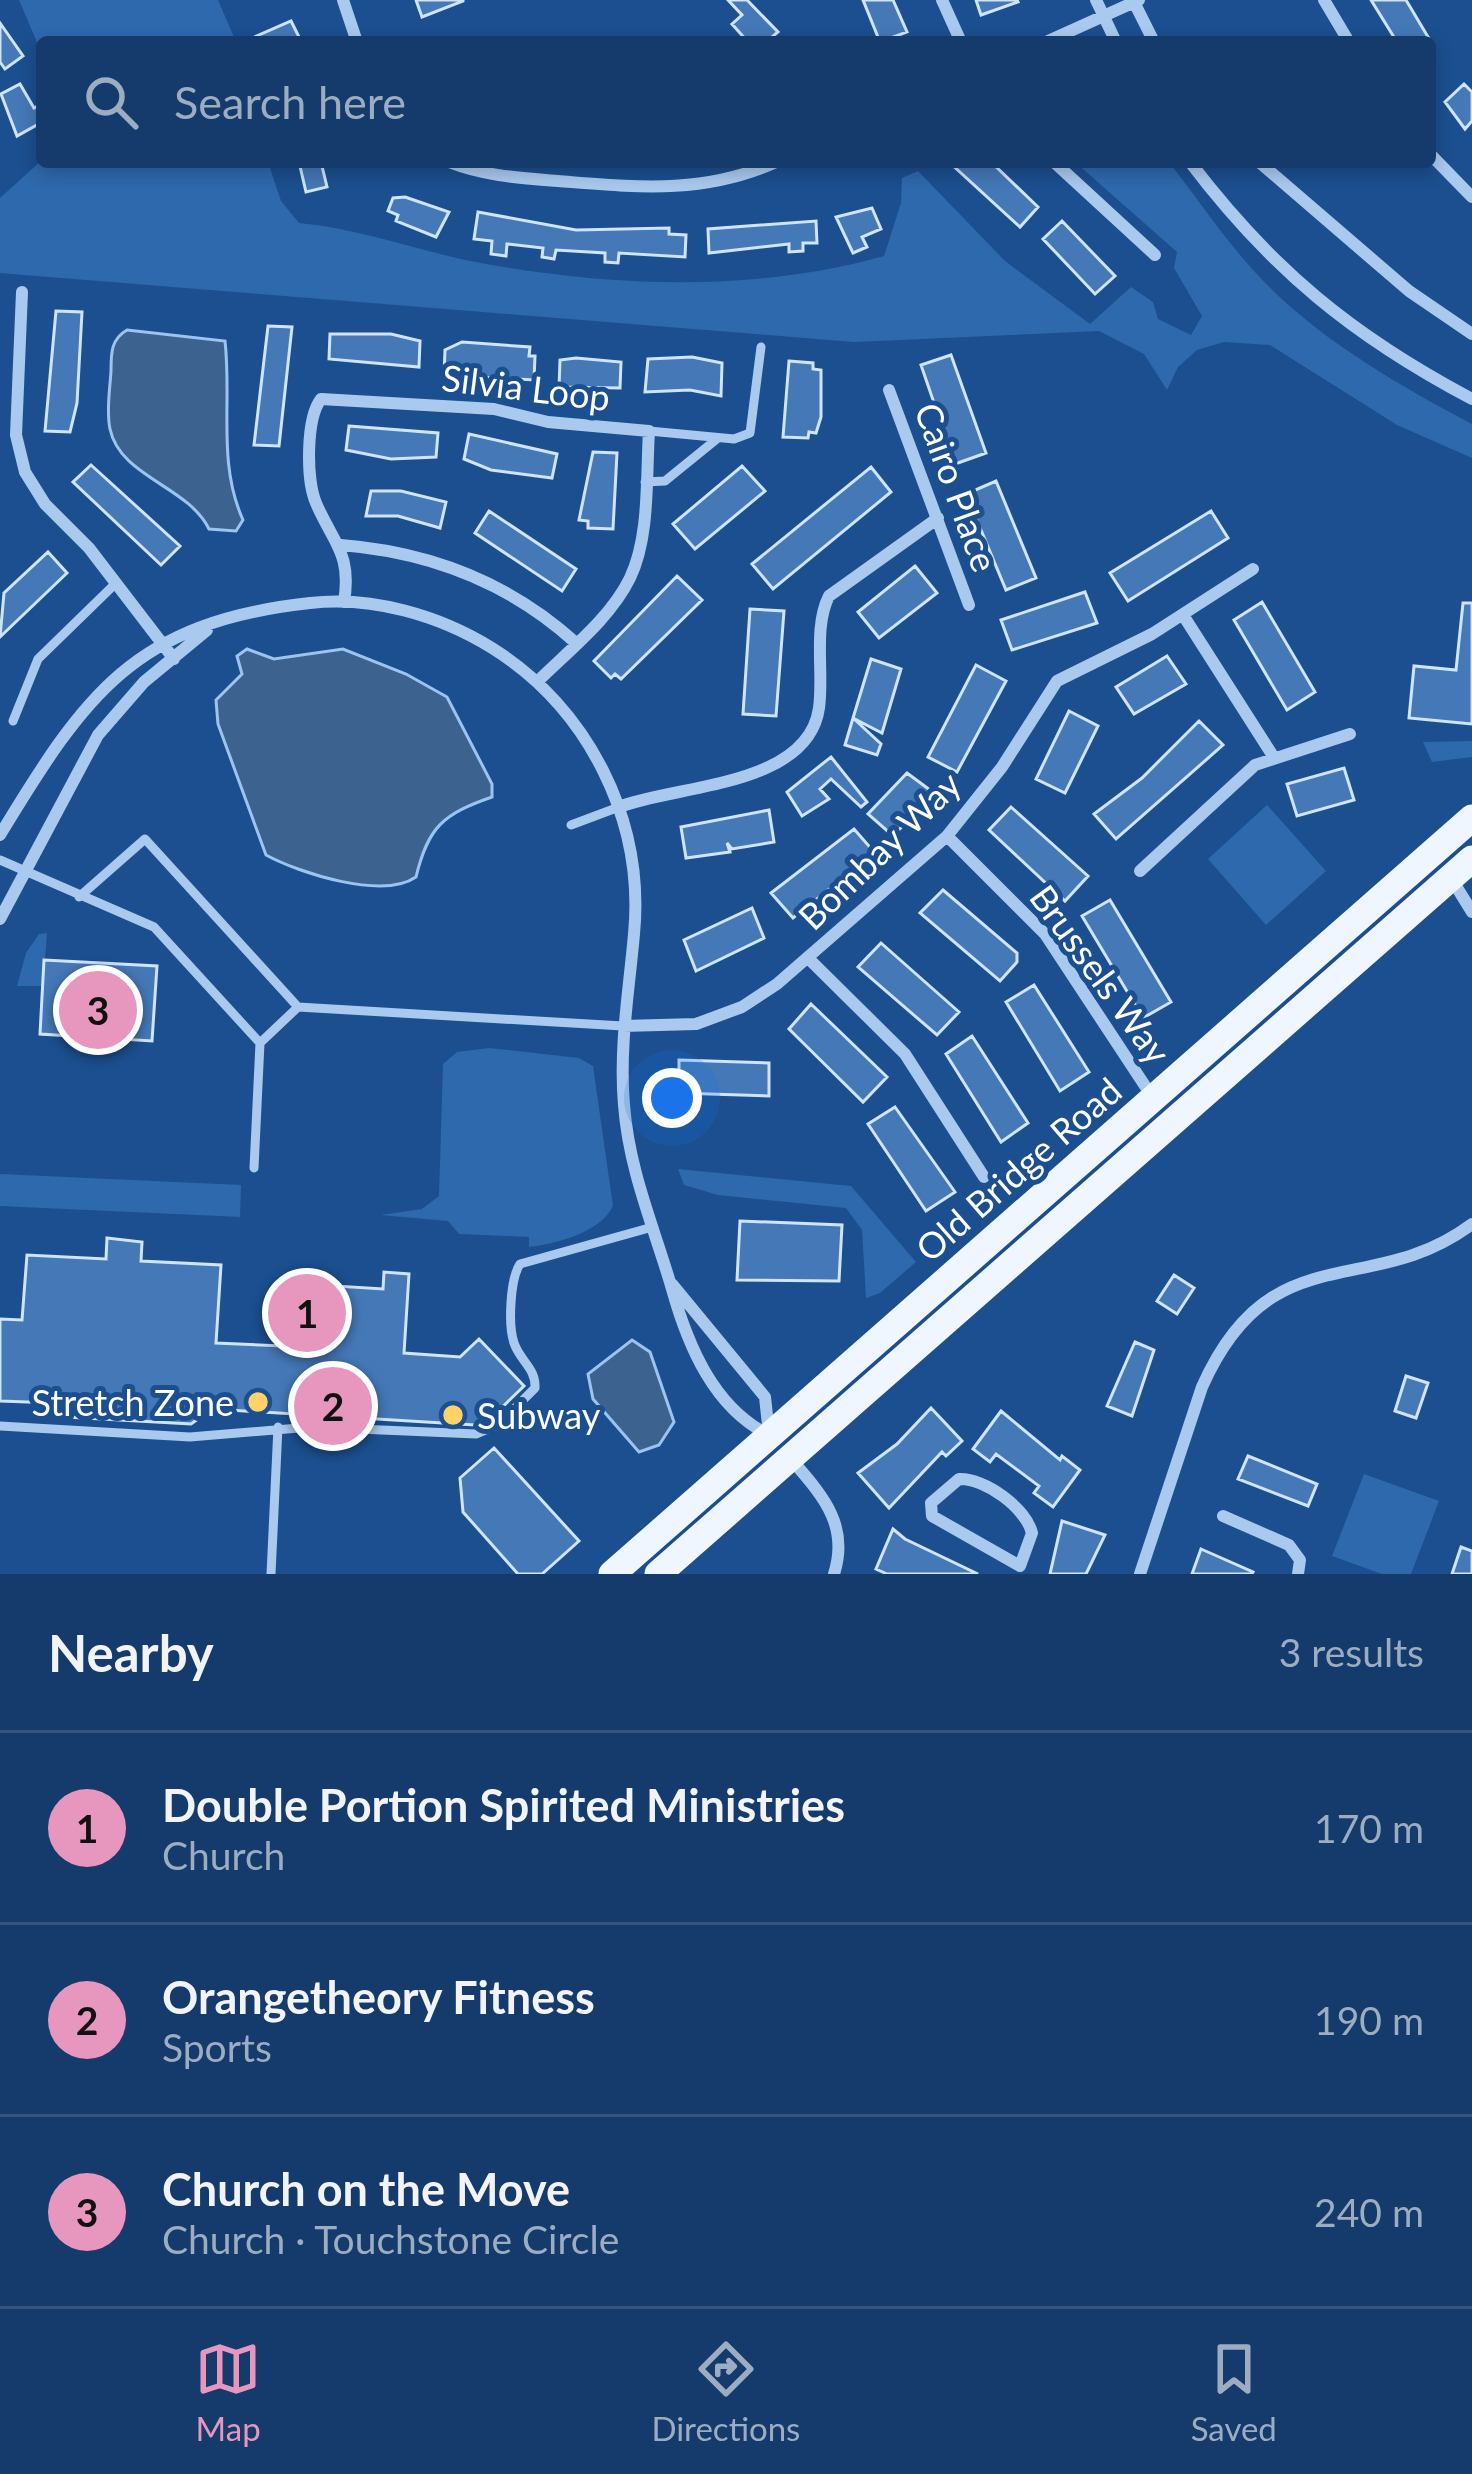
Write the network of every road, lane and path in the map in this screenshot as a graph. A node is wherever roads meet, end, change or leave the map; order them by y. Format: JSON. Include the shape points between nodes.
{"nodes":[{"id":1,"x":343,"y":0,"type":"edge"},
{"id":2,"x":942,"y":0,"type":"edge"},
{"id":3,"x":1096,"y":0,"type":"edge"},
{"id":4,"x":1324,"y":0,"type":"edge"},
{"id":5,"x":1135,"y":1,"type":"edge"},
{"id":6,"x":1104,"y":16,"type":"junction"},
{"id":7,"x":355,"y":36,"type":"edge"},
{"id":8,"x":958,"y":36,"type":"edge"},
{"id":9,"x":1059,"y":36,"type":"edge"},
{"id":10,"x":1113,"y":36,"type":"edge"},
{"id":11,"x":1151,"y":36,"type":"edge"},
{"id":12,"x":1345,"y":36,"type":"edge"},
{"id":13,"x":1436,"y":160,"type":"edge"},
{"id":14,"x":468,"y":168,"type":"edge"},
{"id":15,"x":760,"y":168,"type":"edge"},
{"id":16,"x":1061,"y":168,"type":"edge"},
{"id":17,"x":1195,"y":168,"type":"edge"},
{"id":18,"x":1266,"y":168,"type":"edge"},
{"id":19,"x":1472,"y":197,"type":"edge"},
{"id":20,"x":1155,"y":255,"type":"dead end"},
{"id":21,"x":22,"y":292,"type":"dead end"},
{"id":22,"x":1472,"y":334,"type":"edge"},
{"id":23,"x":760,"y":347,"type":"dead end"},
{"id":24,"x":889,"y":390,"type":"dead end"},
{"id":25,"x":1472,"y":399,"type":"edge"},
{"id":26,"x":649,"y":431,"type":"junction"},
{"id":27,"x":718,"y":438,"type":"junction"},
{"id":28,"x":645,"y":482,"type":"junction"},
{"id":29,"x":938,"y":518,"type":"junction"},
{"id":30,"x":341,"y":545,"type":"junction"},
{"id":31,"x":1252,"y":569,"type":"dead end"},
{"id":32,"x":116,"y":583,"type":"junction"},
{"id":33,"x":344,"y":602,"type":"junction"},
{"id":34,"x":969,"y":605,"type":"dead end"},
{"id":35,"x":1183,"y":615,"type":"junction"},
{"id":36,"x":213,"y":625,"type":"junction"},
{"id":37,"x":162,"y":643,"type":"junction"},
{"id":38,"x":576,"y":643,"type":"junction"},
{"id":39,"x":174,"y":659,"type":"junction"},
{"id":40,"x":537,"y":682,"type":"junction"},
{"id":41,"x":13,"y":721,"type":"dead end"},
{"id":42,"x":1350,"y":734,"type":"dead end"},
{"id":43,"x":1274,"y":756,"type":"junction"},
{"id":44,"x":619,"y":806,"type":"junction"},
{"id":45,"x":1472,"y":818,"type":"edge"},
{"id":46,"x":571,"y":825,"type":"dead end"},
{"id":47,"x":0,"y":835,"type":"edge"},
{"id":48,"x":947,"y":836,"type":"junction"},
{"id":49,"x":1435,"y":850,"type":"junction"},
{"id":50,"x":0,"y":860,"type":"edge"},
{"id":51,"x":1462,"y":868,"type":"edge"},
{"id":52,"x":1140,"y":871,"type":"dead end"},
{"id":53,"x":25,"y":872,"type":"junction"},
{"id":54,"x":79,"y":897,"type":"junction"},
{"id":55,"x":1472,"y":913,"type":"edge"},
{"id":56,"x":0,"y":919,"type":"edge"},
{"id":57,"x":809,"y":959,"type":"junction"},
{"id":58,"x":298,"y":1007,"type":"junction"},
{"id":59,"x":623,"y":1026,"type":"junction"},
{"id":60,"x":260,"y":1042,"type":"junction"},
{"id":61,"x":1153,"y":1099,"type":"junction"},
{"id":62,"x":254,"y":1168,"type":"dead end"},
{"id":63,"x":984,"y":1177,"type":"dead end"},
{"id":64,"x":1472,"y":1224,"type":"edge"},
{"id":65,"x":649,"y":1228,"type":"junction"},
{"id":66,"x":670,"y":1282,"type":"junction"},
{"id":67,"x":0,"y":1426,"type":"edge"},
{"id":68,"x":278,"y":1427,"type":"junction"},
{"id":69,"x":770,"y":1435,"type":"junction"},
{"id":70,"x":790,"y":1458,"type":"junction"},
{"id":71,"x":1223,"y":1516,"type":"dead end"},
{"id":72,"x":1018,"y":1570,"type":"edge"},
{"id":73,"x":271,"y":1574,"type":"edge"},
{"id":74,"x":612,"y":1574,"type":"edge"},
{"id":75,"x":658,"y":1574,"type":"edge"},
{"id":76,"x":834,"y":1574,"type":"edge"},
{"id":77,"x":1140,"y":1574,"type":"edge"},
{"id":78,"x":1298,"y":1574,"type":"edge"}],
"edges":[{"from":1,"to":7,"type":"street"},
{"from":2,"to":8,"type":"street"},
{"from":3,"to":6,"type":"street"},
{"from":4,"to":12,"type":"street"},
{"from":5,"to":6,"type":"street"},
{"from":5,"to":11,"type":"street"},
{"from":6,"to":9,"type":"street"},
{"from":6,"to":10,"type":"street"},
{"from":13,"to":19,"type":"street"},
{"from":14,"to":15,"type":"street","via":[[663,189]]},
{"from":16,"to":20,"type":"street"},
{"from":17,"to":25,"type":"street","via":[[1298,286],[1378,346]]},
{"from":18,"to":22,"type":"street","via":[[1409,292]]},
{"from":21,"to":32,"type":"street","via":[[16,435],[25,472]]},
{"from":23,"to":27,"type":"lane","via":[[753,427],[742,438]]},
{"from":24,"to":29,"type":"street","name":"Cairo Place"},
{"from":26,"to":27,"type":"lane"},
{"from":26,"to":28,"type":"street","name":"Silvia Loop"},
{"from":26,"to":30,"type":"street","name":"Silvia Loop","via":[[494,409],[321,399],[311,484]]},
{"from":27,"to":28,"type":"lane","via":[[665,481]]},
{"from":28,"to":38,"type":"street","name":"Silvia Loop","via":[[629,579]]},
{"from":29,"to":34,"type":"street","name":"Cairo Place"},
{"from":29,"to":44,"type":"street","via":[[830,596],[816,722],[798,743],[734,782]]},
{"from":30,"to":33,"type":"street","name":"Silvia Loop"},
{"from":30,"to":38,"type":"street","via":[[410,554],[468,573]]},
{"from":31,"to":35,"type":"street","name":"Bombay Way"},
{"from":32,"to":37,"type":"street"},
{"from":32,"to":41,"type":"lane","via":[[38,658]]},
{"from":33,"to":36,"type":"street","via":[[275,607]]},
{"from":33,"to":40,"type":"street","via":[[441,622]]},
{"from":35,"to":43,"type":"street"},
{"from":35,"to":48,"type":"street","name":"Bombay Way","via":[[1045,692],[1002,767]]},
{"from":36,"to":37,"type":"street"},
{"from":36,"to":39,"type":"street"},
{"from":37,"to":39,"type":"street"},
{"from":37,"to":47,"type":"street","via":[[83,708]]},
{"from":38,"to":40,"type":"street","name":"Silvia Loop"},
{"from":39,"to":53,"type":"street","via":[[98,735]]},
{"from":40,"to":44,"type":"street","via":[[592,749]]},
{"from":42,"to":43,"type":"street"},
{"from":43,"to":52,"type":"street"},
{"from":44,"to":46,"type":"lane"},
{"from":44,"to":59,"type":"street","via":[[636,898]]},
{"from":45,"to":49,"type":"main road","name":"Old Bridge Road"},
{"from":48,"to":57,"type":"street","name":"Bombay Way"},
{"from":48,"to":61,"type":"street","name":"Brussels Way","via":[[1045,934]]},
{"from":49,"to":51,"type":"street"},
{"from":49,"to":61,"type":"main road","name":"Old Bridge Road"},
{"from":50,"to":53,"type":"lane"},
{"from":51,"to":55,"type":"street"},
{"from":51,"to":70,"type":"main road","name":"Old Bridge Road"},
{"from":53,"to":54,"type":"lane"},
{"from":53,"to":56,"type":"street"},
{"from":54,"to":58,"type":"lane","via":[[145,839]]},
{"from":54,"to":60,"type":"lane","via":[[154,927]]},
{"from":57,"to":59,"type":"street","name":"Bombay Way","via":[[717,1018]]},
{"from":57,"to":63,"type":"street","via":[[904,1054]]},
{"from":58,"to":59,"type":"lane"},
{"from":58,"to":60,"type":"lane"},
{"from":59,"to":65,"type":"street","via":[[626,1127]]},
{"from":60,"to":62,"type":"lane"},
{"from":61,"to":69,"type":"main road","name":"Old Bridge Road"},
{"from":64,"to":77,"type":"street","via":[[1405,1258],[1309,1278],[1245,1320],[1202,1388]]},
{"from":65,"to":66,"type":"street"},
{"from":65,"to":68,"type":"lane","via":[[515,1270],[512,1337],[535,1388],[492,1429]]},
{"from":66,"to":69,"type":"street","via":[[765,1397]]},
{"from":66,"to":69,"type":"street","via":[[717,1389],[740,1421]]},
{"from":67,"to":68,"type":"lane","via":[[190,1437]]},
{"from":68,"to":73,"type":"lane"},
{"from":69,"to":70,"type":"street"},
{"from":69,"to":74,"type":"main road","name":"Old Bridge Road"},
{"from":70,"to":75,"type":"main road","name":"Old Bridge Road"},
{"from":70,"to":76,"type":"street","via":[[831,1508],[839,1546]]},
{"from":71,"to":78,"type":"street","via":[[1289,1545],[1300,1559]]},
{"from":72,"to":72,"type":"street","via":[[932,1516],[931,1503],[950,1483],[977,1481],[1030,1524]]}]}
